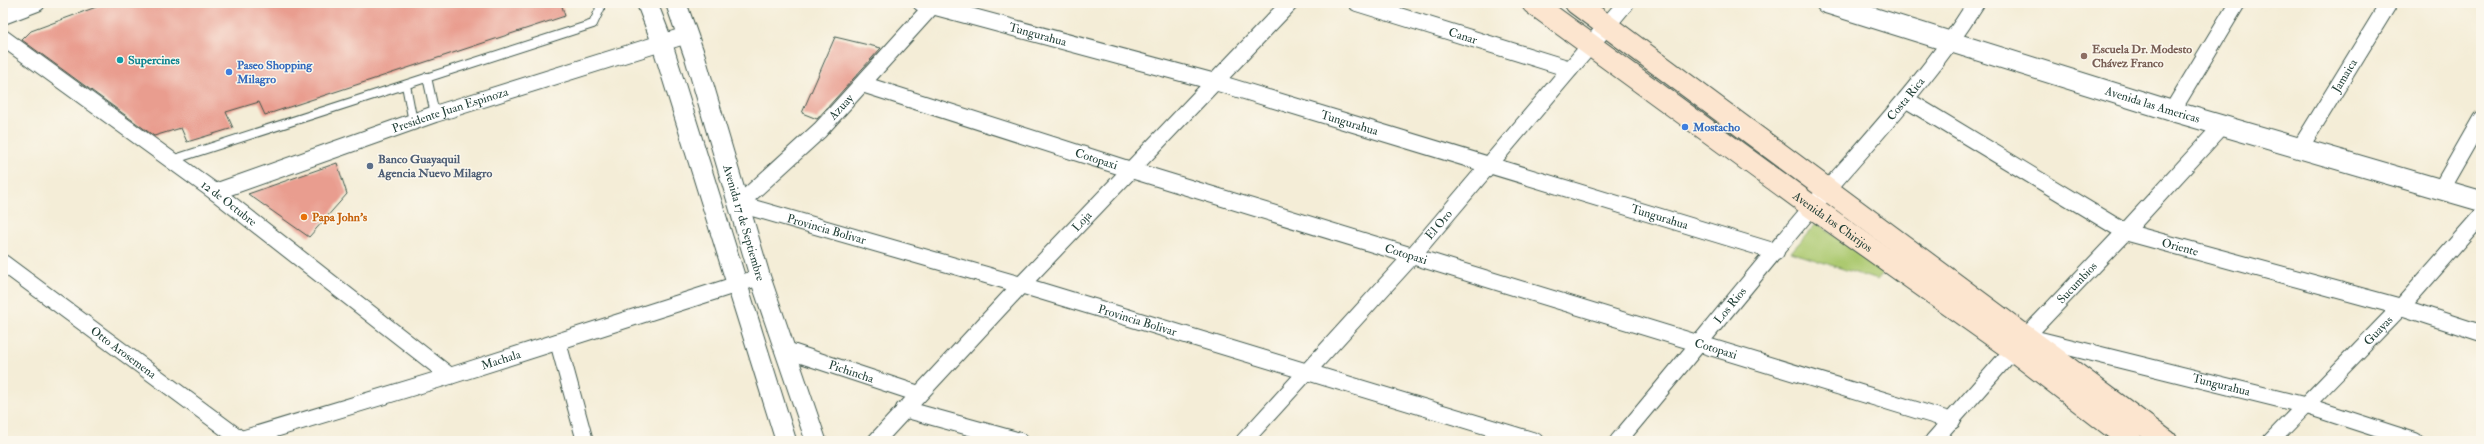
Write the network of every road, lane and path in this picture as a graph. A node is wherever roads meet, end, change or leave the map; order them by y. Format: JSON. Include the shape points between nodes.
{"nodes":[{"id":1,"x":37,"y":3,"type":"edge"},
{"id":2,"x":598,"y":3,"type":"edge"},
{"id":3,"x":648,"y":3,"type":"edge"},
{"id":4,"x":676,"y":3,"type":"edge"},
{"id":5,"x":1290,"y":3,"type":"edge"},
{"id":6,"x":1357,"y":3,"type":"edge"},
{"id":7,"x":1533,"y":3,"type":"edge"},
{"id":8,"x":1576,"y":3,"type":"edge"},
{"id":9,"x":1626,"y":3,"type":"edge"},
{"id":10,"x":1826,"y":3,"type":"edge"},
{"id":11,"x":1976,"y":3,"type":"edge"},
{"id":12,"x":2236,"y":3,"type":"edge"},
{"id":13,"x":2389,"y":3,"type":"edge"},
{"id":14,"x":929,"y":4,"type":"edge"},
{"id":15,"x":3,"y":16,"type":"edge"},
{"id":16,"x":1606,"y":26,"type":"junction"},
{"id":17,"x":687,"y":35,"type":"junction"},
{"id":18,"x":3,"y":38,"type":"edge"},
{"id":19,"x":1952,"y":42,"type":"junction"},
{"id":20,"x":662,"y":44,"type":"junction"},
{"id":21,"x":1588,"y":46,"type":"junction"},
{"id":22,"x":1570,"y":69,"type":"junction"},
{"id":23,"x":427,"y":77,"type":"junction"},
{"id":24,"x":1215,"y":82,"type":"junction"},
{"id":25,"x":862,"y":84,"type":"junction"},
{"id":26,"x":406,"y":85,"type":"junction"},
{"id":27,"x":1907,"y":100,"type":"junction"},
{"id":28,"x":2172,"y":110,"type":"junction"},
{"id":29,"x":435,"y":114,"type":"junction"},
{"id":30,"x":2481,"y":119,"type":"edge"},
{"id":31,"x":413,"y":122,"type":"junction"},
{"id":32,"x":2223,"y":125,"type":"junction"},
{"id":33,"x":2300,"y":148,"type":"junction"},
{"id":34,"x":172,"y":160,"type":"junction"},
{"id":35,"x":1489,"y":165,"type":"junction"},
{"id":36,"x":1131,"y":170,"type":"junction"},
{"id":37,"x":2441,"y":189,"type":"junction"},
{"id":38,"x":1828,"y":190,"type":"junction"},
{"id":39,"x":215,"y":192,"type":"junction"},
{"id":40,"x":2481,"y":201,"type":"edge"},
{"id":41,"x":739,"y":204,"type":"junction"},
{"id":42,"x":1812,"y":207,"type":"junction"},
{"id":43,"x":2481,"y":216,"type":"edge"},
{"id":44,"x":2125,"y":232,"type":"junction"},
{"id":45,"x":1776,"y":252,"type":"junction"},
{"id":46,"x":1413,"y":255,"type":"junction"},
{"id":47,"x":3,"y":263,"type":"edge"},
{"id":48,"x":760,"y":277,"type":"junction"},
{"id":49,"x":737,"y":284,"type":"junction"},
{"id":50,"x":1021,"y":285,"type":"junction"},
{"id":51,"x":2400,"y":307,"type":"junction"},
{"id":52,"x":2481,"y":333,"type":"edge"},
{"id":53,"x":558,"y":342,"type":"junction"},
{"id":54,"x":1700,"y":343,"type":"junction"},
{"id":55,"x":2020,"y":343,"type":"junction"},
{"id":56,"x":783,"y":349,"type":"junction"},
{"id":57,"x":1306,"y":372,"type":"junction"},
{"id":58,"x":450,"y":376,"type":"junction"},
{"id":59,"x":919,"y":394,"type":"junction"},
{"id":60,"x":2307,"y":406,"type":"junction"},
{"id":61,"x":904,"y":409,"type":"junction"},
{"id":62,"x":1952,"y":421,"type":"junction"},
{"id":63,"x":240,"y":440,"type":"edge"},
{"id":64,"x":585,"y":441,"type":"edge"},
{"id":65,"x":786,"y":441,"type":"edge"},
{"id":66,"x":816,"y":441,"type":"edge"},
{"id":67,"x":876,"y":441,"type":"edge"},
{"id":68,"x":1020,"y":441,"type":"edge"},
{"id":69,"x":1244,"y":441,"type":"edge"},
{"id":70,"x":1535,"y":441,"type":"edge"},
{"id":71,"x":1618,"y":441,"type":"edge"},
{"id":72,"x":1933,"y":441,"type":"edge"},
{"id":73,"x":2131,"y":441,"type":"edge"},
{"id":74,"x":2166,"y":441,"type":"edge"},
{"id":75,"x":2271,"y":441,"type":"edge"},
{"id":76,"x":2415,"y":441,"type":"edge"}],
"edges":[{"from":1,"to":15,"type":"street"},
{"from":2,"to":23,"type":"lane","via":[[600,9],[593,24]]},
{"from":3,"to":20,"type":"street","name":"Avenida 17 de Septiembre"},
{"from":4,"to":17,"type":"street","name":"Avenida 17 de Septiembre"},
{"from":5,"to":24,"type":"street","name":"Loja"},
{"from":6,"to":22,"type":"street","name":"Canar"},
{"from":7,"to":21,"type":"main road","name":"Avenida los Chirijos"},
{"from":8,"to":16,"type":"main road","name":"Avenida los Chirijos"},
{"from":9,"to":16,"type":"street","name":"El Oro"},
{"from":10,"to":19,"type":"street","name":"Avenida las Americas"},
{"from":11,"to":19,"type":"street","name":"Costa Rica"},
{"from":12,"to":28,"type":"street"},
{"from":13,"to":33,"type":"street","name":"Jamaica"},
{"from":14,"to":24,"type":"street","name":"Tungurahua"},
{"from":14,"to":25,"type":"street","name":"Azuay"},
{"from":16,"to":21,"type":"street","name":"El Oro"},
{"from":16,"to":38,"type":"main road","name":"Avenida los Chirijos"},
{"from":17,"to":20,"type":"street","name":"Presidente Juan Espinoza"},
{"from":17,"to":41,"type":"street","name":"Avenida 17 de Septiembre"},
{"from":18,"to":34,"type":"street","name":"12 de Octubre"},
{"from":19,"to":27,"type":"street","name":"Costa Rica"},
{"from":19,"to":28,"type":"street","name":"Avenida las Americas"},
{"from":20,"to":29,"type":"street","name":"Presidente Juan Espinoza"},
{"from":20,"to":49,"type":"street","name":"Avenida 17 de Septiembre"},
{"from":21,"to":22,"type":"street","name":"El Oro"},
{"from":21,"to":42,"type":"main road","name":"Avenida los Chirijos"},
{"from":22,"to":35,"type":"street","name":"El Oro"},
{"from":23,"to":26,"type":"lane"},
{"from":23,"to":29,"type":"lane"},
{"from":24,"to":35,"type":"street","name":"Tungurahua"},
{"from":24,"to":36,"type":"street","name":"Loja"},
{"from":25,"to":36,"type":"street","name":"Cotopaxi"},
{"from":25,"to":41,"type":"street","name":"Azuay","via":[[820,130]]},
{"from":26,"to":31,"type":"lane"},
{"from":26,"to":34,"type":"lane"},
{"from":27,"to":38,"type":"street","name":"Costa Rica"},
{"from":27,"to":44,"type":"street","name":"Oriente"},
{"from":28,"to":32,"type":"street","name":"Avenida las Americas"},
{"from":29,"to":31,"type":"street","name":"Presidente Juan Espinoza"},
{"from":30,"to":37,"type":"street"},
{"from":31,"to":39,"type":"street","name":"Presidente Juan Espinoza"},
{"from":32,"to":33,"type":"street","name":"Avenida las Americas"},
{"from":32,"to":44,"type":"street","name":"Sucumbios"},
{"from":33,"to":37,"type":"street","name":"Avenida las Americas"},
{"from":34,"to":39,"type":"street","name":"12 de Octubre"},
{"from":35,"to":45,"type":"street","name":"Tungurahua"},
{"from":35,"to":46,"type":"street","name":"El Oro"},
{"from":36,"to":46,"type":"street","name":"Cotopaxi"},
{"from":36,"to":50,"type":"street","name":"Loja"},
{"from":37,"to":40,"type":"street","name":"Avenida las Americas"},
{"from":38,"to":42,"type":"street","name":"Los Rios"},
{"from":38,"to":55,"type":"main road","name":"Avenida los Chirijos"},
{"from":39,"to":58,"type":"street","name":"12 de Octubre"},
{"from":41,"to":48,"type":"street","name":"Avenida 17 de Septiembre"},
{"from":41,"to":50,"type":"street","name":"Provincia Bolivar"},
{"from":42,"to":45,"type":"street","name":"Los Rios"},
{"from":42,"to":55,"type":"main road","name":"Avenida los Chirijos"},
{"from":43,"to":51,"type":"street","name":"Guayas"},
{"from":44,"to":51,"type":"street","name":"Oriente"},
{"from":44,"to":55,"type":"street","name":"Sucumbios"},
{"from":45,"to":54,"type":"street","name":"Los Rios"},
{"from":46,"to":54,"type":"street","name":"Cotopaxi"},
{"from":46,"to":57,"type":"street","name":"El Oro"},
{"from":47,"to":63,"type":"street","name":"Otto Arosemena"},
{"from":48,"to":49,"type":"street","name":"Machala"},
{"from":48,"to":56,"type":"street","name":"Avenida 17 de Septiembre"},
{"from":49,"to":53,"type":"street","name":"Machala"},
{"from":49,"to":65,"type":"street","name":"Avenida 17 de Septiembre"},
{"from":50,"to":57,"type":"street","name":"Provincia Bolivar"},
{"from":50,"to":59,"type":"street","name":"Loja"},
{"from":51,"to":52,"type":"street","name":"Oriente"},
{"from":51,"to":60,"type":"street","name":"Guayas"},
{"from":53,"to":58,"type":"street","name":"Machala"},
{"from":53,"to":64,"type":"street"},
{"from":54,"to":62,"type":"street","name":"Cotopaxi"},
{"from":54,"to":71,"type":"street","name":"Los Rios"},
{"from":55,"to":60,"type":"street","name":"Tungurahua"},
{"from":55,"to":62,"type":"street","name":"Sucumbios"},
{"from":55,"to":73,"type":"main road","name":"Avenida los Chirijos"},
{"from":55,"to":74,"type":"main road","name":"Avenida los Chirijos"},
{"from":56,"to":59,"type":"street","name":"Pichincha"},
{"from":56,"to":66,"type":"street","name":"Avenida 17 de Septiembre"},
{"from":57,"to":69,"type":"street","name":"El Oro"},
{"from":57,"to":70,"type":"street","name":"Provincia Bolivar"},
{"from":58,"to":63,"type":"street","name":"Machala"},
{"from":59,"to":61,"type":"street","name":"Loja"},
{"from":60,"to":75,"type":"street","name":"Guayas"},
{"from":60,"to":76,"type":"street","name":"Tungurahua"},
{"from":61,"to":67,"type":"street","name":"Loja"},
{"from":61,"to":68,"type":"street"},
{"from":62,"to":72,"type":"street","name":"Sucumbios"}]}
